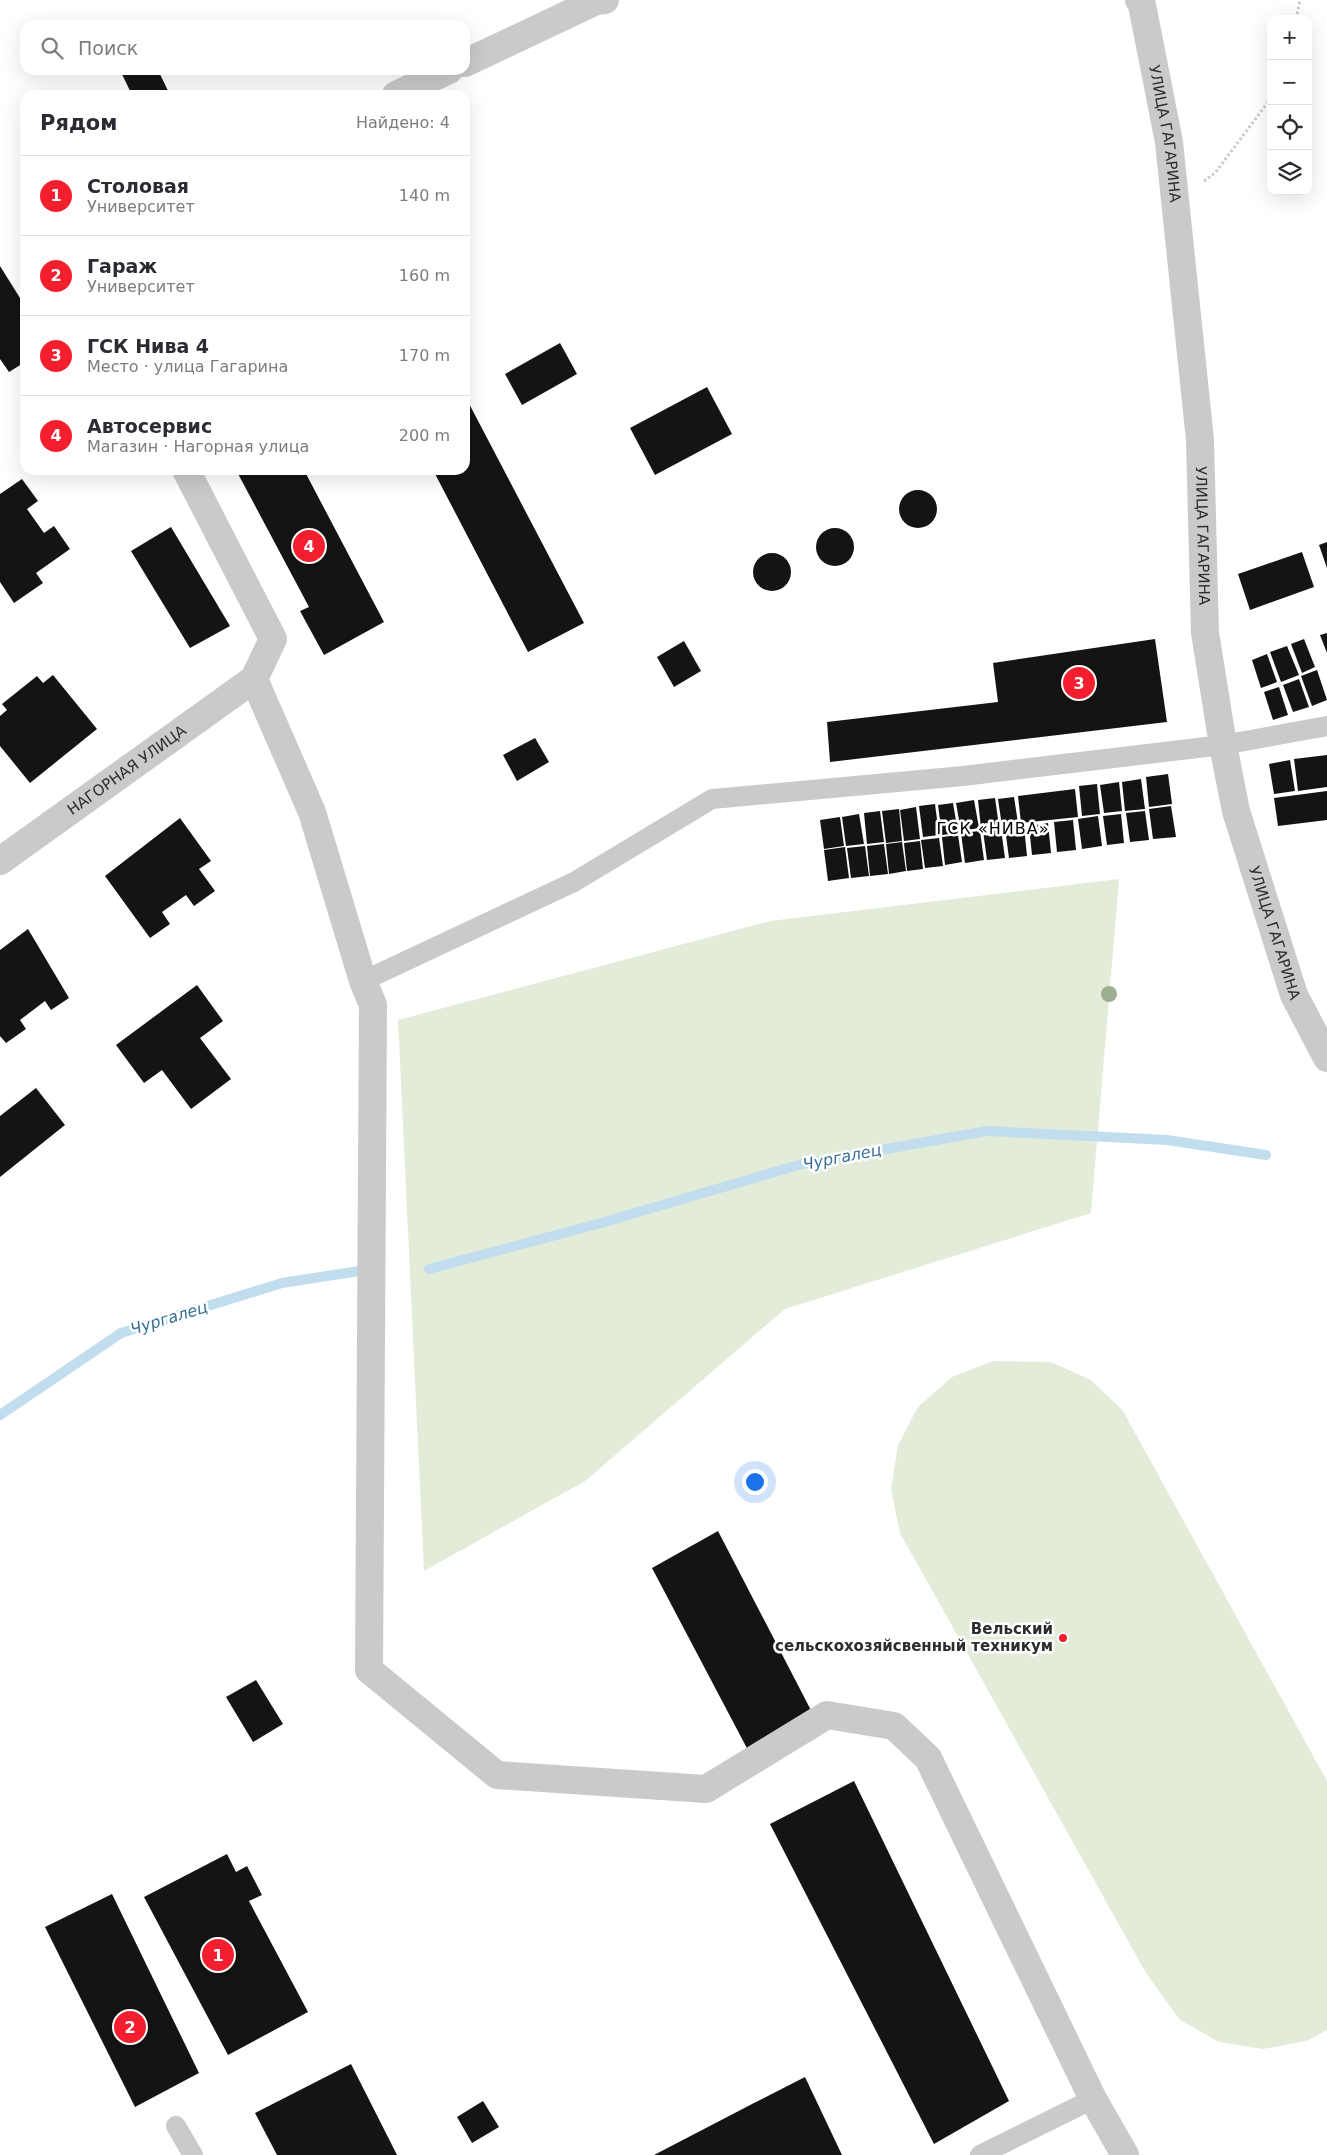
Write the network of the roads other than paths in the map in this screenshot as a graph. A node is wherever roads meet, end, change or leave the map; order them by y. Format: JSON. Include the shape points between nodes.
{"nodes":[{"id":1,"x":605,"y":0,"type":"edge"},
{"id":2,"x":1140,"y":0,"type":"edge"},
{"id":3,"x":470,"y":60,"type":"edge"},
{"id":4,"x":438,"y":75,"type":"edge"},
{"id":5,"x":407,"y":90,"type":"edge"},
{"id":6,"x":189,"y":475,"type":"edge"},
{"id":7,"x":254,"y":679,"type":"junction"},
{"id":8,"x":1327,"y":726,"type":"edge"},
{"id":9,"x":1224,"y":745,"type":"junction"},
{"id":10,"x":0,"y":861,"type":"edge"},
{"id":11,"x":362,"y":981,"type":"junction"},
{"id":12,"x":1327,"y":1058,"type":"edge"},
{"id":13,"x":1093,"y":2099,"type":"junction"},
{"id":14,"x":176,"y":2126,"type":"dead end"},
{"id":15,"x":193,"y":2155,"type":"edge"},
{"id":16,"x":980,"y":2155,"type":"edge"},
{"id":17,"x":1124,"y":2155,"type":"edge"}],
"edges":[{"from":1,"to":3,"type":"street","via":[[596,1]]},
{"from":2,"to":9,"type":"street","name":"УЛИЦА ГАГАРИНА","via":[[1169,142],[1176,201],[1200,440],[1205,633]]},
{"from":4,"to":5,"type":"street"},
{"from":6,"to":7,"type":"street","via":[[273,639]]},
{"from":7,"to":10,"type":"street","name":"НАГОРНАЯ УЛИЦА"},
{"from":7,"to":11,"type":"street","via":[[312,812]]},
{"from":8,"to":9,"type":"lane"},
{"from":9,"to":11,"type":"lane","via":[[963,776],[712,799],[574,882]]},
{"from":9,"to":12,"type":"street","name":"УЛИЦА ГАГАРИНА","via":[[1236,811],[1294,995]]},
{"from":11,"to":13,"type":"street","via":[[373,1005],[369,1670],[497,1775],[706,1789],[827,1715],[894,1726],[928,1758]]},
{"from":13,"to":16,"type":"lane"},
{"from":13,"to":17,"type":"street"},
{"from":14,"to":15,"type":"lane"}]}
